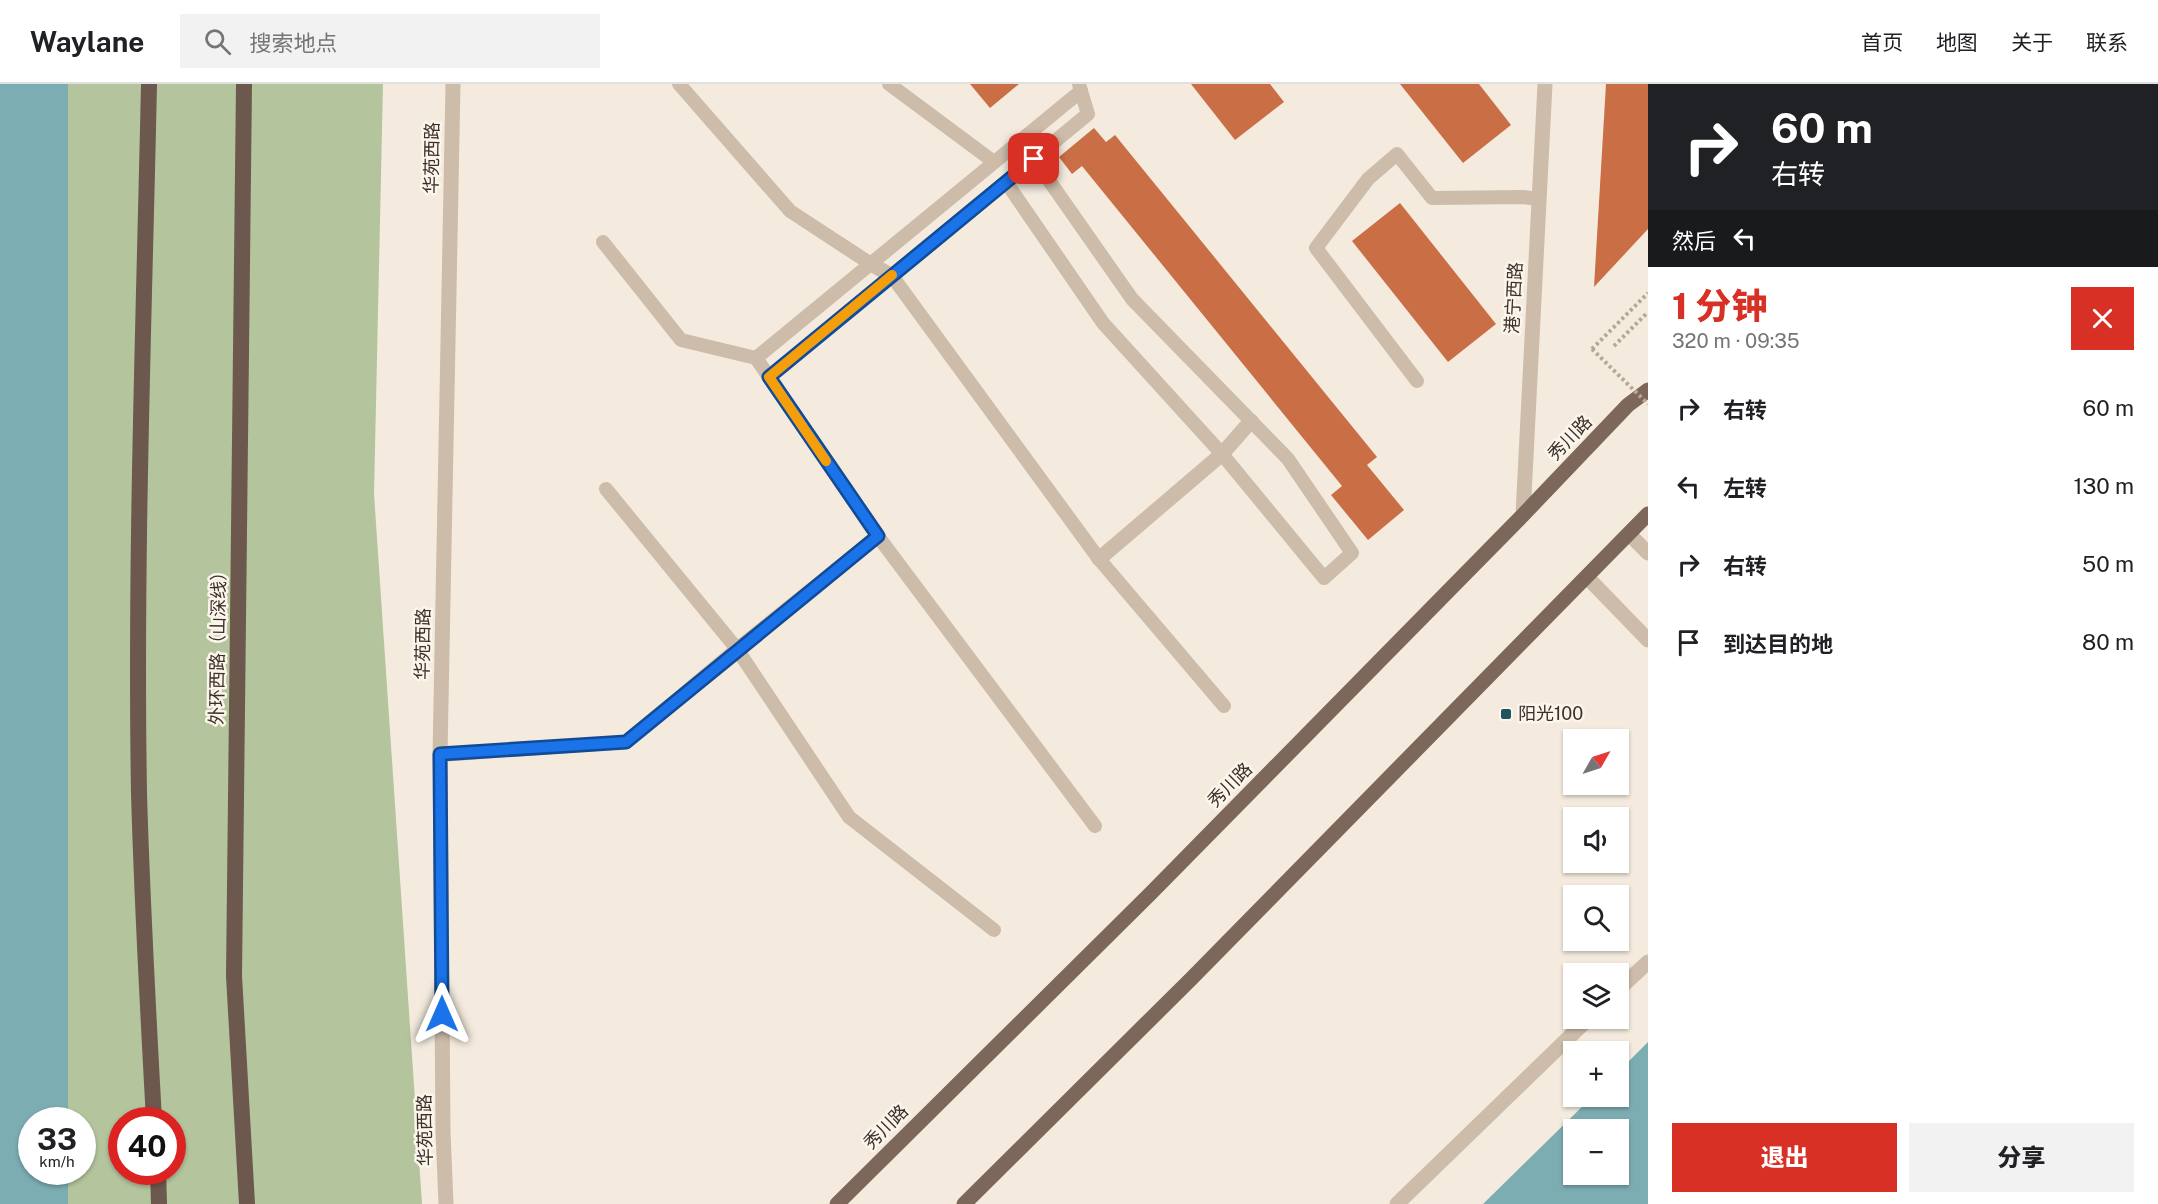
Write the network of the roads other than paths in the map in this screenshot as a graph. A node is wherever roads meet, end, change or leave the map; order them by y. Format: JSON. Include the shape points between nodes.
{"nodes":[{"id":1,"x":148,"y":84,"type":"edge"},
{"id":2,"x":244,"y":84,"type":"edge"},
{"id":3,"x":453,"y":84,"type":"edge"},
{"id":4,"x":679,"y":84,"type":"edge"},
{"id":5,"x":889,"y":84,"type":"edge"},
{"id":6,"x":1545,"y":84,"type":"edge"},
{"id":7,"x":1080,"y":88,"type":"edge"},
{"id":8,"x":1034,"y":159,"type":"junction"},
{"id":9,"x":994,"y":162,"type":"junction"},
{"id":10,"x":1006,"y":182,"type":"junction"},
{"id":11,"x":1539,"y":199,"type":"junction"},
{"id":12,"x":603,"y":242,"type":"dead end"},
{"id":13,"x":871,"y":264,"type":"junction"},
{"id":14,"x":892,"y":276,"type":"junction"},
{"id":15,"x":756,"y":358,"type":"junction"},
{"id":16,"x":769,"y":377,"type":"junction"},
{"id":17,"x":1648,"y":379,"type":"edge"},
{"id":18,"x":1417,"y":381,"type":"dead end"},
{"id":19,"x":1648,"y":390,"type":"edge"},
{"id":20,"x":1628,"y":405,"type":"junction"},
{"id":21,"x":1251,"y":421,"type":"junction"},
{"id":22,"x":1222,"y":454,"type":"junction"},
{"id":23,"x":606,"y":489,"type":"dead end"},
{"id":24,"x":1648,"y":514,"type":"edge"},
{"id":25,"x":1523,"y":515,"type":"junction"},
{"id":26,"x":1629,"y":534,"type":"junction"},
{"id":27,"x":878,"y":536,"type":"junction"},
{"id":28,"x":1648,"y":554,"type":"edge"},
{"id":29,"x":1099,"y":559,"type":"junction"},
{"id":30,"x":1587,"y":577,"type":"junction"},
{"id":31,"x":1648,"y":640,"type":"edge"},
{"id":32,"x":737,"y":649,"type":"junction"},
{"id":33,"x":1224,"y":706,"type":"dead end"},
{"id":34,"x":440,"y":754,"type":"junction"},
{"id":35,"x":1095,"y":826,"type":"dead end"},
{"id":36,"x":994,"y":930,"type":"dead end"},
{"id":37,"x":1648,"y":962,"type":"edge"},
{"id":38,"x":1629,"y":980,"type":"edge"},
{"id":39,"x":1578,"y":1029,"type":"edge"},
{"id":40,"x":153,"y":1107,"type":"edge"},
{"id":41,"x":158,"y":1185,"type":"edge"},
{"id":42,"x":159,"y":1204,"type":"edge"},
{"id":43,"x":247,"y":1204,"type":"edge"},
{"id":44,"x":446,"y":1204,"type":"edge"},
{"id":45,"x":837,"y":1204,"type":"edge"},
{"id":46,"x":964,"y":1204,"type":"edge"},
{"id":47,"x":1397,"y":1204,"type":"edge"}],
"edges":[{"from":1,"to":40,"type":"highway","via":[[139,769]]},
{"from":2,"to":43,"type":"highway","name":"外环西路（山深线）","via":[[234,976]]},
{"from":3,"to":34,"type":"street","name":"华苑西路"},
{"from":4,"to":13,"type":"lane","via":[[790,212]]},
{"from":5,"to":9,"type":"lane"},
{"from":6,"to":11,"type":"street","name":"港宁西路"},
{"from":7,"to":8,"type":"lane","via":[[1088,114]]},
{"from":7,"to":9,"type":"lane"},
{"from":8,"to":10,"type":"lane"},
{"from":8,"to":21,"type":"lane","via":[[1132,300]]},
{"from":9,"to":13,"type":"lane"},
{"from":10,"to":14,"type":"lane"},
{"from":10,"to":22,"type":"lane","via":[[1103,323]]},
{"from":11,"to":18,"type":"lane","via":[[1432,198],[1397,154],[1368,179],[1316,248]]},
{"from":11,"to":25,"type":"street","name":"港宁西路"},
{"from":12,"to":15,"type":"lane","via":[[681,340]]},
{"from":13,"to":14,"type":"street"},
{"from":13,"to":15,"type":"lane"},
{"from":14,"to":16,"type":"lane"},
{"from":14,"to":29,"type":"lane"},
{"from":15,"to":16,"type":"lane"},
{"from":16,"to":27,"type":"lane"},
{"from":17,"to":20,"type":"street"},
{"from":19,"to":20,"type":"main road","name":"秀川路"},
{"from":20,"to":25,"type":"main road","name":"秀川路"},
{"from":21,"to":22,"type":"street"},
{"from":21,"to":22,"type":"lane","via":[[1288,459],[1352,553],[1324,578]]},
{"from":22,"to":29,"type":"street"},
{"from":23,"to":32,"type":"lane"},
{"from":24,"to":26,"type":"main road"},
{"from":25,"to":45,"type":"main road","name":"秀川路","via":[[1151,893]]},
{"from":26,"to":28,"type":"street"},
{"from":26,"to":30,"type":"main road"},
{"from":27,"to":32,"type":"lane"},
{"from":27,"to":35,"type":"lane"},
{"from":29,"to":33,"type":"lane"},
{"from":30,"to":31,"type":"street"},
{"from":30,"to":46,"type":"main road"},
{"from":32,"to":34,"type":"lane","via":[[626,742]]},
{"from":32,"to":36,"type":"lane","via":[[849,817]]},
{"from":34,"to":44,"type":"street","name":"华苑西路"},
{"from":37,"to":38,"type":"street"},
{"from":39,"to":47,"type":"street"},
{"from":41,"to":42,"type":"highway"}]}
